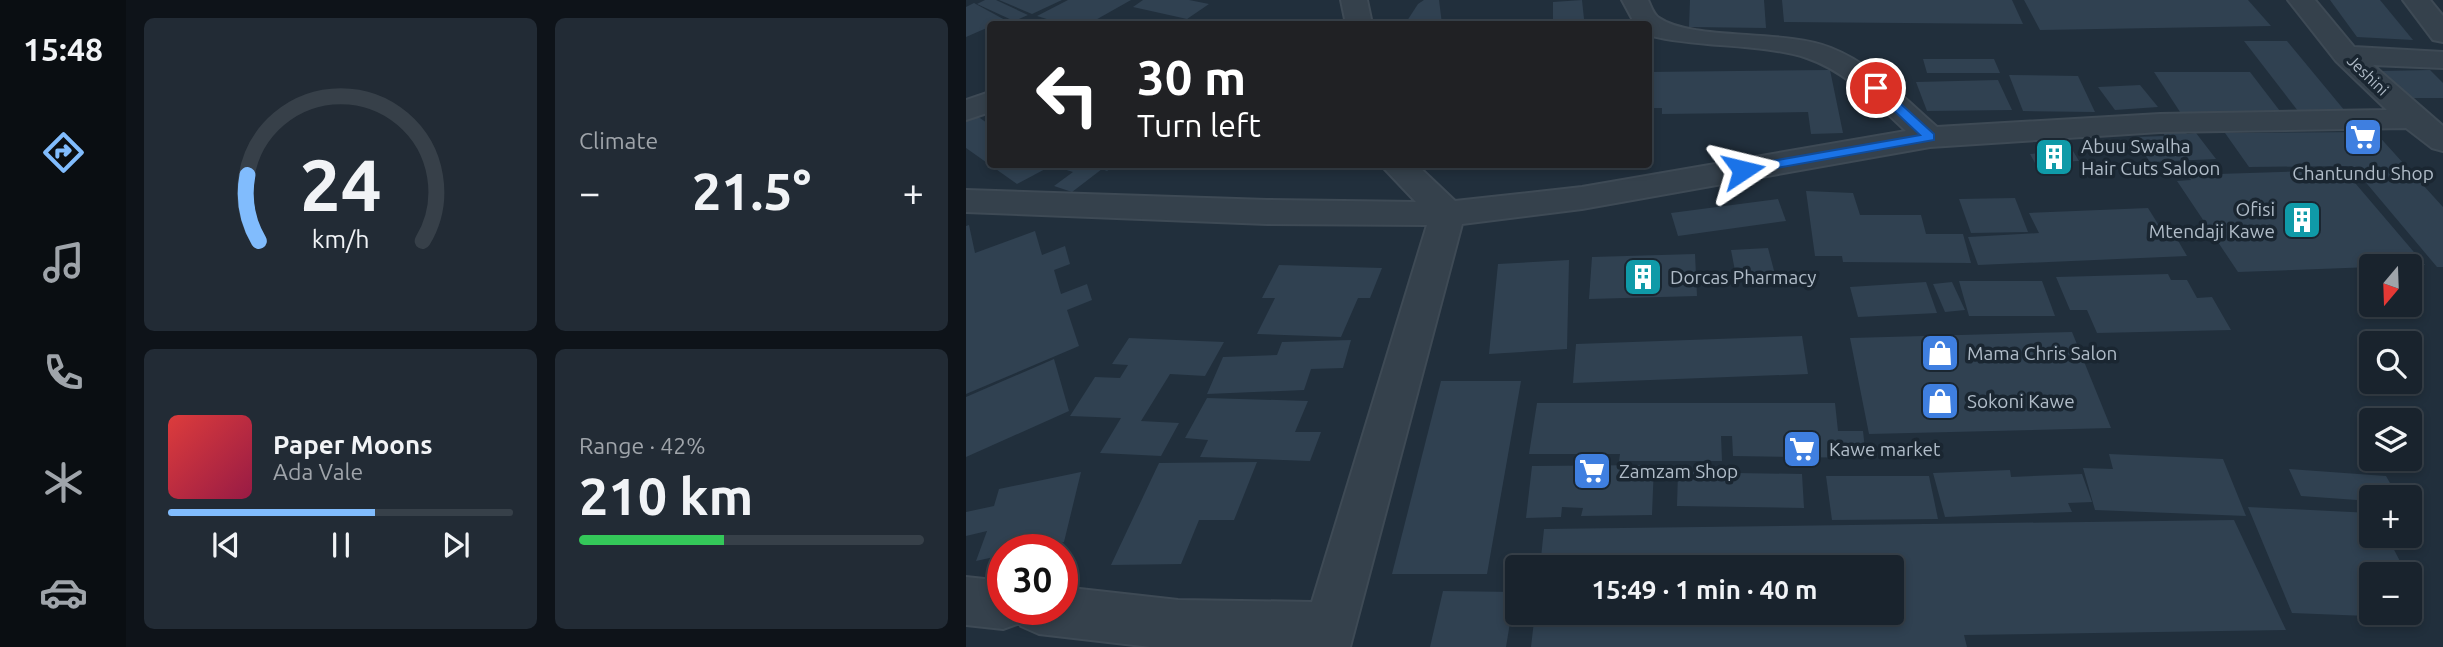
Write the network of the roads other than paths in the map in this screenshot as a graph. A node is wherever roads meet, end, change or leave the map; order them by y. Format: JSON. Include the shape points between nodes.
{"nodes":[{"id":1,"x":1354,"y":0,"type":"edge"},
{"id":2,"x":1635,"y":0,"type":"edge"},
{"id":3,"x":2301,"y":0,"type":"edge"},
{"id":4,"x":2416,"y":0,"type":"edge"},
{"id":5,"x":1358,"y":21,"type":"edge"},
{"id":6,"x":1646,"y":21,"type":"edge"},
{"id":7,"x":1652,"y":26,"type":"edge"},
{"id":8,"x":2443,"y":34,"type":"edge"},
{"id":9,"x":2346,"y":55,"type":"junction"},
{"id":10,"x":2443,"y":60,"type":"edge"},
{"id":11,"x":987,"y":102,"type":"edge"},
{"id":12,"x":966,"y":111,"type":"edge"},
{"id":13,"x":2432,"y":128,"type":"edge"},
{"id":14,"x":1930,"y":137,"type":"junction"},
{"id":15,"x":1400,"y":168,"type":"edge"},
{"id":16,"x":966,"y":201,"type":"edge"},
{"id":17,"x":1448,"y":214,"type":"junction"},
{"id":18,"x":966,"y":601,"type":"edge"},
{"id":19,"x":987,"y":603,"type":"edge"},
{"id":20,"x":1078,"y":613,"type":"edge"},
{"id":21,"x":1327,"y":637,"type":"edge"}],
"edges":[{"from":1,"to":5,"type":"street"},
{"from":2,"to":6,"type":"street"},
{"from":3,"to":9,"type":"street","name":"Jeshini"},
{"from":4,"to":8,"type":"street"},
{"from":7,"to":14,"type":"street","via":[[1675,33],[1788,43],[1819,52],[1866,78]]},
{"from":9,"to":10,"type":"street"},
{"from":9,"to":13,"type":"street","name":"Jeshini"},
{"from":11,"to":12,"type":"street"},
{"from":13,"to":14,"type":"street","via":[[2160,122]]},
{"from":14,"to":17,"type":"street","via":[[1582,198]]},
{"from":15,"to":17,"type":"street"},
{"from":16,"to":17,"type":"street"},
{"from":17,"to":21,"type":"street"},
{"from":18,"to":19,"type":"street"},
{"from":20,"to":21,"type":"street"}]}
